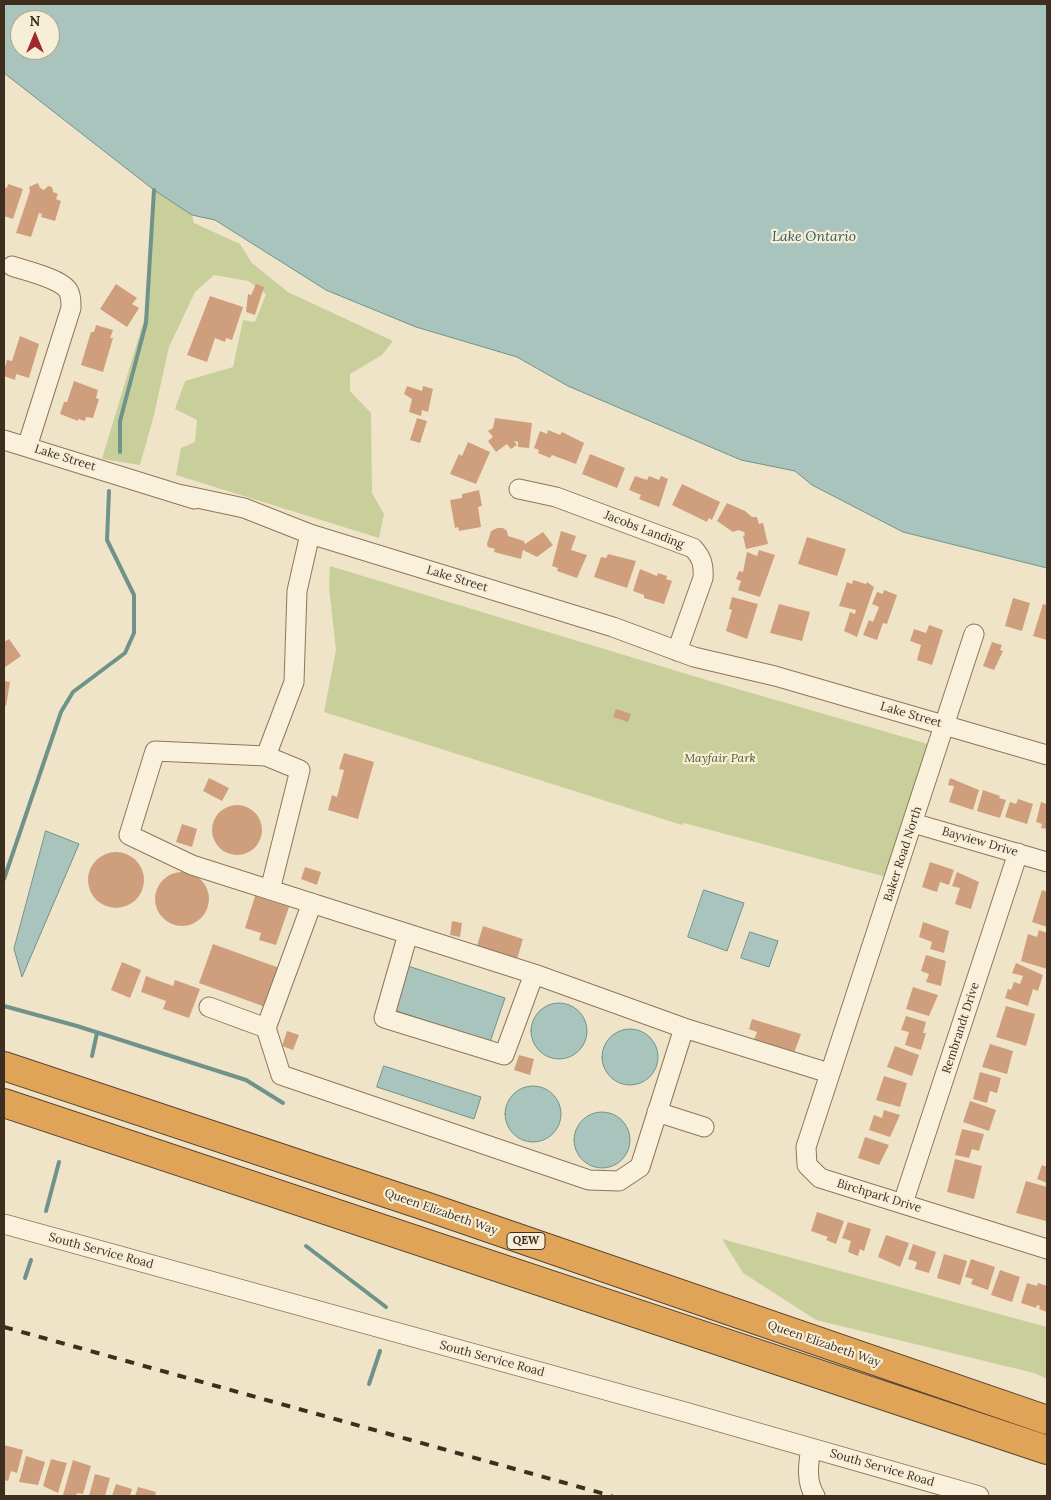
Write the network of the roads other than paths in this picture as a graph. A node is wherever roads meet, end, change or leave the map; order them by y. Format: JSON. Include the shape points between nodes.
{"nodes":[{"id":1,"x":12,"y":266,"type":"dead end"},
{"id":2,"x":4,"y":440,"type":"edge"},
{"id":3,"x":28,"y":447,"type":"junction"},
{"id":4,"x":519,"y":488,"type":"dead end"},
{"id":5,"x":306,"y":532,"type":"junction"},
{"id":6,"x":974,"y":634,"type":"dead end"},
{"id":7,"x":679,"y":647,"type":"junction"},
{"id":8,"x":945,"y":724,"type":"junction"},
{"id":9,"x":1047,"y":754,"type":"edge"},
{"id":10,"x":266,"y":756,"type":"junction"},
{"id":11,"x":913,"y":823,"type":"junction"},
{"id":12,"x":1018,"y":853,"type":"junction"},
{"id":13,"x":1047,"y":862,"type":"edge"},
{"id":14,"x":270,"y":890,"type":"junction"},
{"id":15,"x":312,"y":903,"type":"junction"},
{"id":16,"x":408,"y":934,"type":"junction"},
{"id":17,"x":534,"y":974,"type":"junction"},
{"id":18,"x":209,"y":1007,"type":"dead end"},
{"id":19,"x":266,"y":1028,"type":"junction"},
{"id":20,"x":684,"y":1028,"type":"junction"},
{"id":21,"x":4,"y":1066,"type":"edge"},
{"id":22,"x":829,"y":1073,"type":"junction"},
{"id":23,"x":4,"y":1104,"type":"edge"},
{"id":24,"x":658,"y":1112,"type":"junction"},
{"id":25,"x":704,"y":1127,"type":"dead end"},
{"id":26,"x":903,"y":1203,"type":"junction"},
{"id":27,"x":4,"y":1224,"type":"edge"},
{"id":28,"x":1047,"y":1249,"type":"edge"},
{"id":29,"x":1047,"y":1420,"type":"edge"},
{"id":30,"x":810,"y":1448,"type":"junction"},
{"id":31,"x":1047,"y":1450,"type":"edge"},
{"id":32,"x":816,"y":1496,"type":"edge"},
{"id":33,"x":979,"y":1496,"type":"edge"}],
"edges":[{"from":1,"to":3,"type":"street","via":[[60,283],[71,297],[71,308]]},
{"from":2,"to":3,"type":"street","name":"Lake Street"},
{"from":3,"to":5,"type":"street","name":"Lake Street","via":[[183,495],[241,517]]},
{"from":4,"to":7,"type":"street","name":"Jacobs Landing","via":[[556,497],[693,548],[704,566],[703,578]]},
{"from":5,"to":7,"type":"street","name":"Lake Street"},
{"from":5,"to":10,"type":"street","via":[[297,591],[294,682]]},
{"from":6,"to":8,"type":"street","name":"Baker Road North"},
{"from":7,"to":8,"type":"street","name":"Lake Street"},
{"from":8,"to":9,"type":"street","name":"Lake Street"},
{"from":8,"to":11,"type":"street","name":"Baker Road North"},
{"from":10,"to":14,"type":"street","via":[[300,770]]},
{"from":10,"to":14,"type":"street","via":[[155,751],[129,835],[192,865]]},
{"from":11,"to":12,"type":"street","name":"Bayview Drive"},
{"from":11,"to":22,"type":"street","name":"Baker Road North"},
{"from":12,"to":13,"type":"street","name":"Bayview Drive"},
{"from":12,"to":26,"type":"street","name":"Rembrandt Drive"},
{"from":14,"to":15,"type":"street"},
{"from":15,"to":16,"type":"street"},
{"from":15,"to":19,"type":"street"},
{"from":16,"to":17,"type":"street"},
{"from":16,"to":17,"type":"street","via":[[384,1018],[504,1055]]},
{"from":17,"to":20,"type":"street"},
{"from":18,"to":19,"type":"street"},
{"from":19,"to":24,"type":"street","via":[[281,1075],[589,1180],[618,1181],[640,1167]]},
{"from":20,"to":22,"type":"street"},
{"from":20,"to":24,"type":"street"},
{"from":21,"to":29,"type":"highway","name":"Queen Elizabeth Way","number":"QEW","via":[[434,1209]]},
{"from":22,"to":26,"type":"street","name":"Birchpark Drive","via":[[806,1147],[807,1165],[820,1178]]},
{"from":23,"to":31,"type":"highway"},
{"from":24,"to":25,"type":"street"},
{"from":26,"to":28,"type":"street","name":"Birchpark Drive"},
{"from":27,"to":30,"type":"street","name":"South Service Road"},
{"from":30,"to":32,"type":"street","via":[[810,1488]]},
{"from":30,"to":33,"type":"street","name":"South Service Road"}]}
